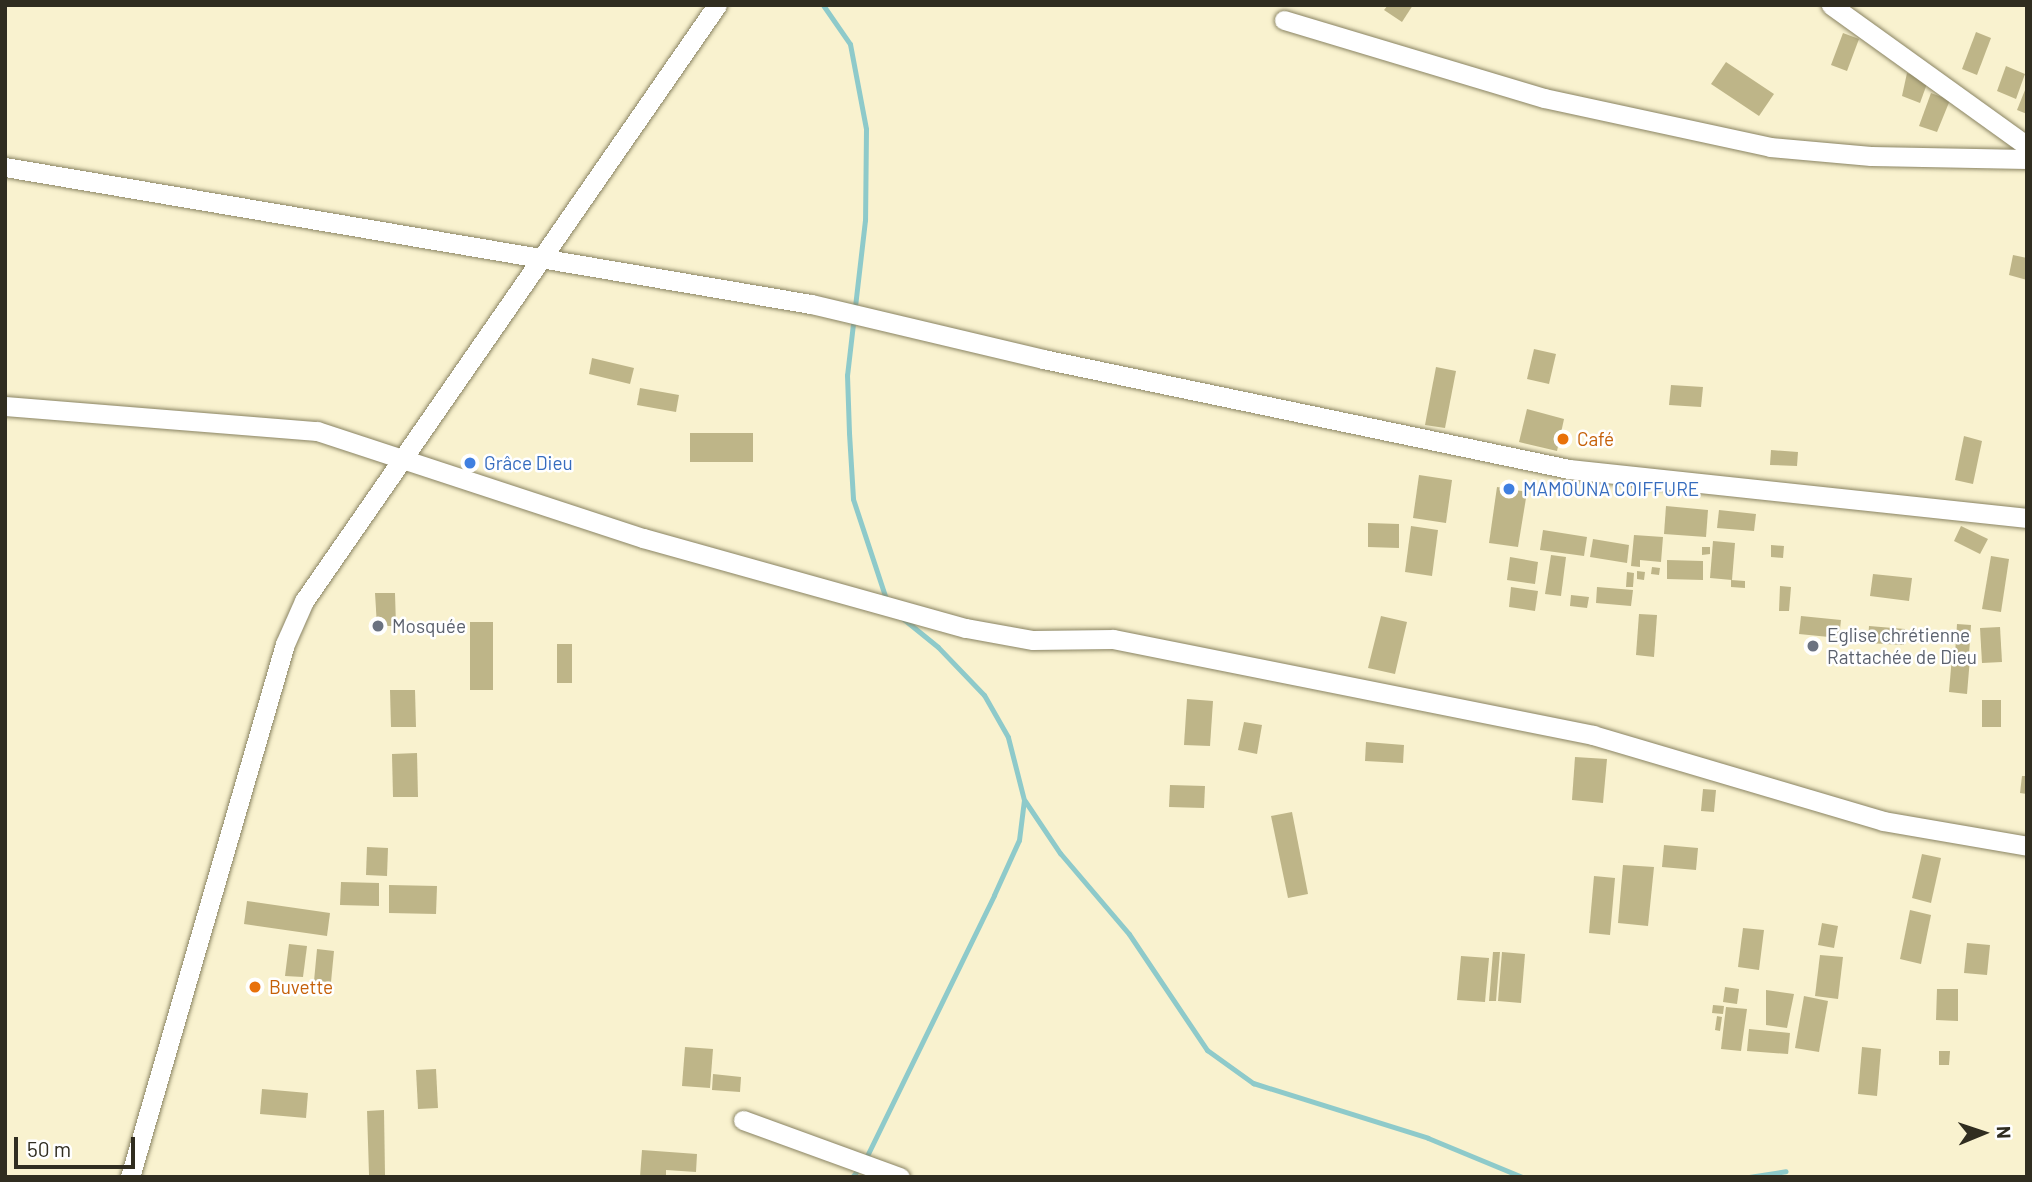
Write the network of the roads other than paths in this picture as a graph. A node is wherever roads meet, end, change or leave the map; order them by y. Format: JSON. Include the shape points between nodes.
{"nodes":[{"id":1,"x":717,"y":5,"type":"edge"},
{"id":2,"x":1831,"y":5,"type":"edge"},
{"id":3,"x":1284,"y":20,"type":"dead end"},
{"id":4,"x":2027,"y":146,"type":"edge"},
{"id":5,"x":2027,"y":159,"type":"edge"},
{"id":6,"x":5,"y":167,"type":"edge"},
{"id":7,"x":543,"y":261,"type":"junction"},
{"id":8,"x":5,"y":406,"type":"edge"},
{"id":9,"x":404,"y":460,"type":"junction"},
{"id":10,"x":2027,"y":518,"type":"edge"},
{"id":11,"x":2025,"y":845,"type":"edge"},
{"id":12,"x":743,"y":1120,"type":"dead end"},
{"id":13,"x":130,"y":1177,"type":"edge"},
{"id":14,"x":900,"y":1177,"type":"edge"}],
"edges":[{"from":1,"to":7,"type":"street"},
{"from":2,"to":4,"type":"street"},
{"from":3,"to":5,"type":"street","via":[[1544,98],[1770,147],[1871,156]]},
{"from":6,"to":7,"type":"street"},
{"from":7,"to":9,"type":"street"},
{"from":7,"to":10,"type":"street","via":[[811,304],[1043,359],[1569,469]]},
{"from":8,"to":9,"type":"street","via":[[317,431]]},
{"from":9,"to":11,"type":"street","via":[[643,538],[966,628],[1033,640],[1113,639],[1593,734],[1883,821]]},
{"from":9,"to":13,"type":"street","via":[[304,601],[285,644]]},
{"from":12,"to":14,"type":"street"}]}
